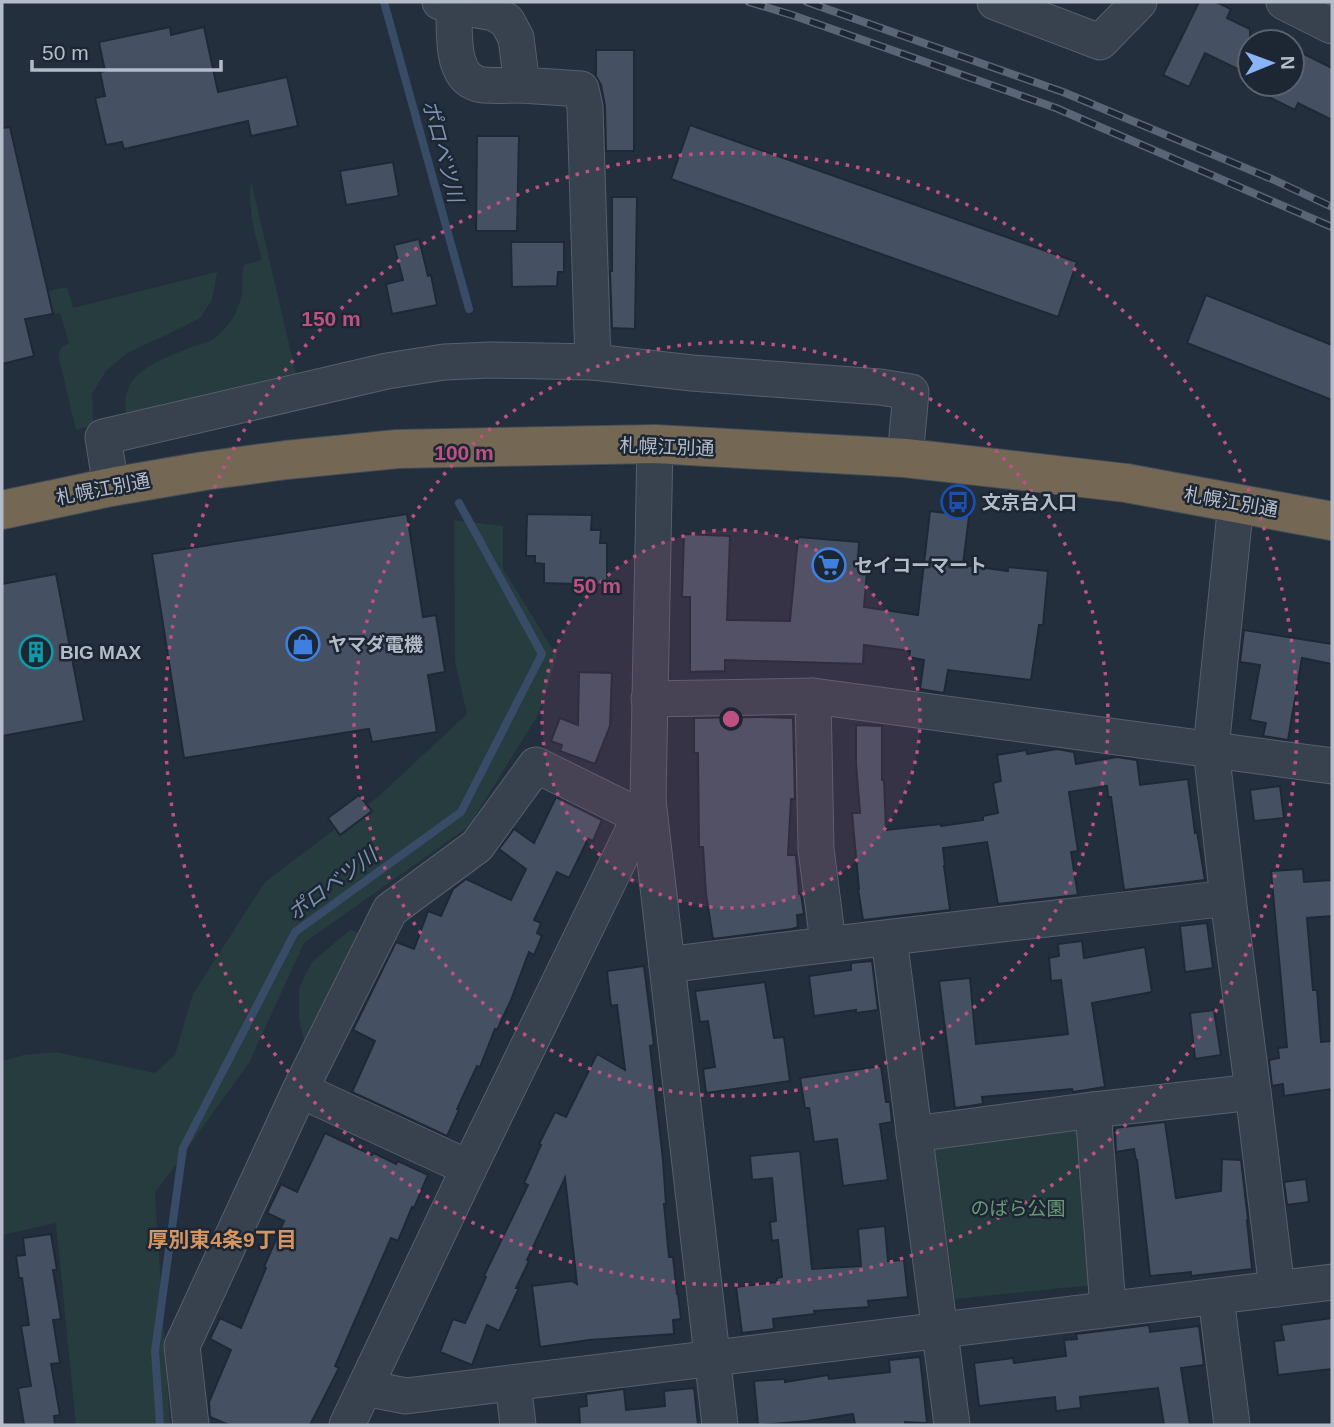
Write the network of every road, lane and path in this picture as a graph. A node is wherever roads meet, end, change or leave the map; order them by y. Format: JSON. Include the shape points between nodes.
{"nodes":[{"id":1,"x":995,"y":2,"type":"edge"},
{"id":2,"x":1139,"y":2,"type":"edge"},
{"id":3,"x":1284,"y":2,"type":"edge"},
{"id":4,"x":447,"y":4,"type":"edge"},
{"id":5,"x":1332,"y":26,"type":"edge"},
{"id":6,"x":522,"y":85,"type":"junction"},
{"id":7,"x":593,"y":362,"type":"junction"},
{"id":8,"x":655,"y":444,"type":"junction"},
{"id":9,"x":905,"y":458,"type":"junction"},
{"id":10,"x":111,"y":487,"type":"junction"},
{"id":11,"x":1236,"y":502,"type":"junction"},
{"id":12,"x":2,"y":510,"type":"edge"},
{"id":13,"x":1332,"y":521,"type":"edge"},
{"id":14,"x":813,"y":695,"type":"junction"},
{"id":15,"x":649,"y":699,"type":"junction"},
{"id":16,"x":1211,"y":749,"type":"junction"},
{"id":17,"x":1332,"y":766,"type":"edge"},
{"id":18,"x":644,"y":808,"type":"junction"},
{"id":19,"x":1228,"y":898,"type":"junction"},
{"id":20,"x":889,"y":938,"type":"junction"},
{"id":21,"x":828,"y":943,"type":"junction"},
{"id":22,"x":667,"y":965,"type":"junction"},
{"id":23,"x":300,"y":1090,"type":"junction"},
{"id":24,"x":1254,"y":1092,"type":"junction"},
{"id":25,"x":1093,"y":1110,"type":"junction"},
{"id":26,"x":914,"y":1134,"type":"junction"},
{"id":27,"x":469,"y":1168,"type":"junction"},
{"id":28,"x":1332,"y":1282,"type":"edge"},
{"id":29,"x":1277,"y":1289,"type":"junction"},
{"id":30,"x":1216,"y":1297,"type":"junction"},
{"id":31,"x":1108,"y":1308,"type":"junction"},
{"id":32,"x":940,"y":1329,"type":"junction"},
{"id":33,"x":712,"y":1359,"type":"junction"},
{"id":34,"x":513,"y":1383,"type":"junction"},
{"id":35,"x":365,"y":1388,"type":"junction"},
{"id":36,"x":191,"y":1425,"type":"edge"},
{"id":37,"x":347,"y":1425,"type":"edge"},
{"id":38,"x":518,"y":1425,"type":"edge"},
{"id":39,"x":720,"y":1425,"type":"edge"},
{"id":40,"x":952,"y":1425,"type":"edge"},
{"id":41,"x":1232,"y":1425,"type":"edge"}],
"edges":[{"from":1,"to":2,"type":"street","via":[[1100,42]]},
{"from":3,"to":5,"type":"street"},
{"from":4,"to":6,"type":"street","via":[[494,13],[507,21],[516,38]]},
{"from":4,"to":6,"type":"street","via":[[457,63],[465,78],[481,85]]},
{"from":6,"to":7,"type":"street","via":[[581,89]]},
{"from":7,"to":9,"type":"street","via":[[911,391]]},
{"from":7,"to":10,"type":"street","via":[[444,362],[103,437]]},
{"from":8,"to":9,"type":"highway","name":"札幌江別通"},
{"from":8,"to":10,"type":"highway","name":"札幌江別通","via":[[397,449],[286,460]]},
{"from":8,"to":15,"type":"street"},
{"from":9,"to":11,"type":"highway","name":"札幌江別通","via":[[1126,483]]},
{"from":10,"to":12,"type":"highway","name":"札幌江別通"},
{"from":11,"to":13,"type":"highway","name":"札幌江別通"},
{"from":11,"to":16,"type":"street"},
{"from":14,"to":15,"type":"street"},
{"from":14,"to":16,"type":"street"},
{"from":14,"to":21,"type":"street","via":[[816,849]]},
{"from":15,"to":18,"type":"street"},
{"from":16,"to":17,"type":"street"},
{"from":16,"to":19,"type":"street"},
{"from":18,"to":22,"type":"street"},
{"from":18,"to":23,"type":"street","via":[[536,765],[477,846],[390,910]]},
{"from":18,"to":27,"type":"street"},
{"from":19,"to":20,"type":"street"},
{"from":19,"to":24,"type":"street"},
{"from":20,"to":21,"type":"street"},
{"from":20,"to":26,"type":"street"},
{"from":21,"to":22,"type":"street"},
{"from":22,"to":33,"type":"street"},
{"from":23,"to":27,"type":"street"},
{"from":23,"to":36,"type":"street","via":[[182,1346]]},
{"from":24,"to":25,"type":"street"},
{"from":24,"to":29,"type":"street"},
{"from":25,"to":26,"type":"street"},
{"from":25,"to":31,"type":"street"},
{"from":26,"to":32,"type":"street"},
{"from":27,"to":35,"type":"street"},
{"from":28,"to":29,"type":"street"},
{"from":29,"to":30,"type":"street"},
{"from":30,"to":31,"type":"street"},
{"from":30,"to":41,"type":"street"},
{"from":31,"to":32,"type":"street"},
{"from":32,"to":33,"type":"street"},
{"from":32,"to":40,"type":"street"},
{"from":33,"to":34,"type":"street"},
{"from":33,"to":39,"type":"street"},
{"from":34,"to":35,"type":"street","via":[[406,1396]]},
{"from":34,"to":38,"type":"street"},
{"from":35,"to":37,"type":"street"}]}
